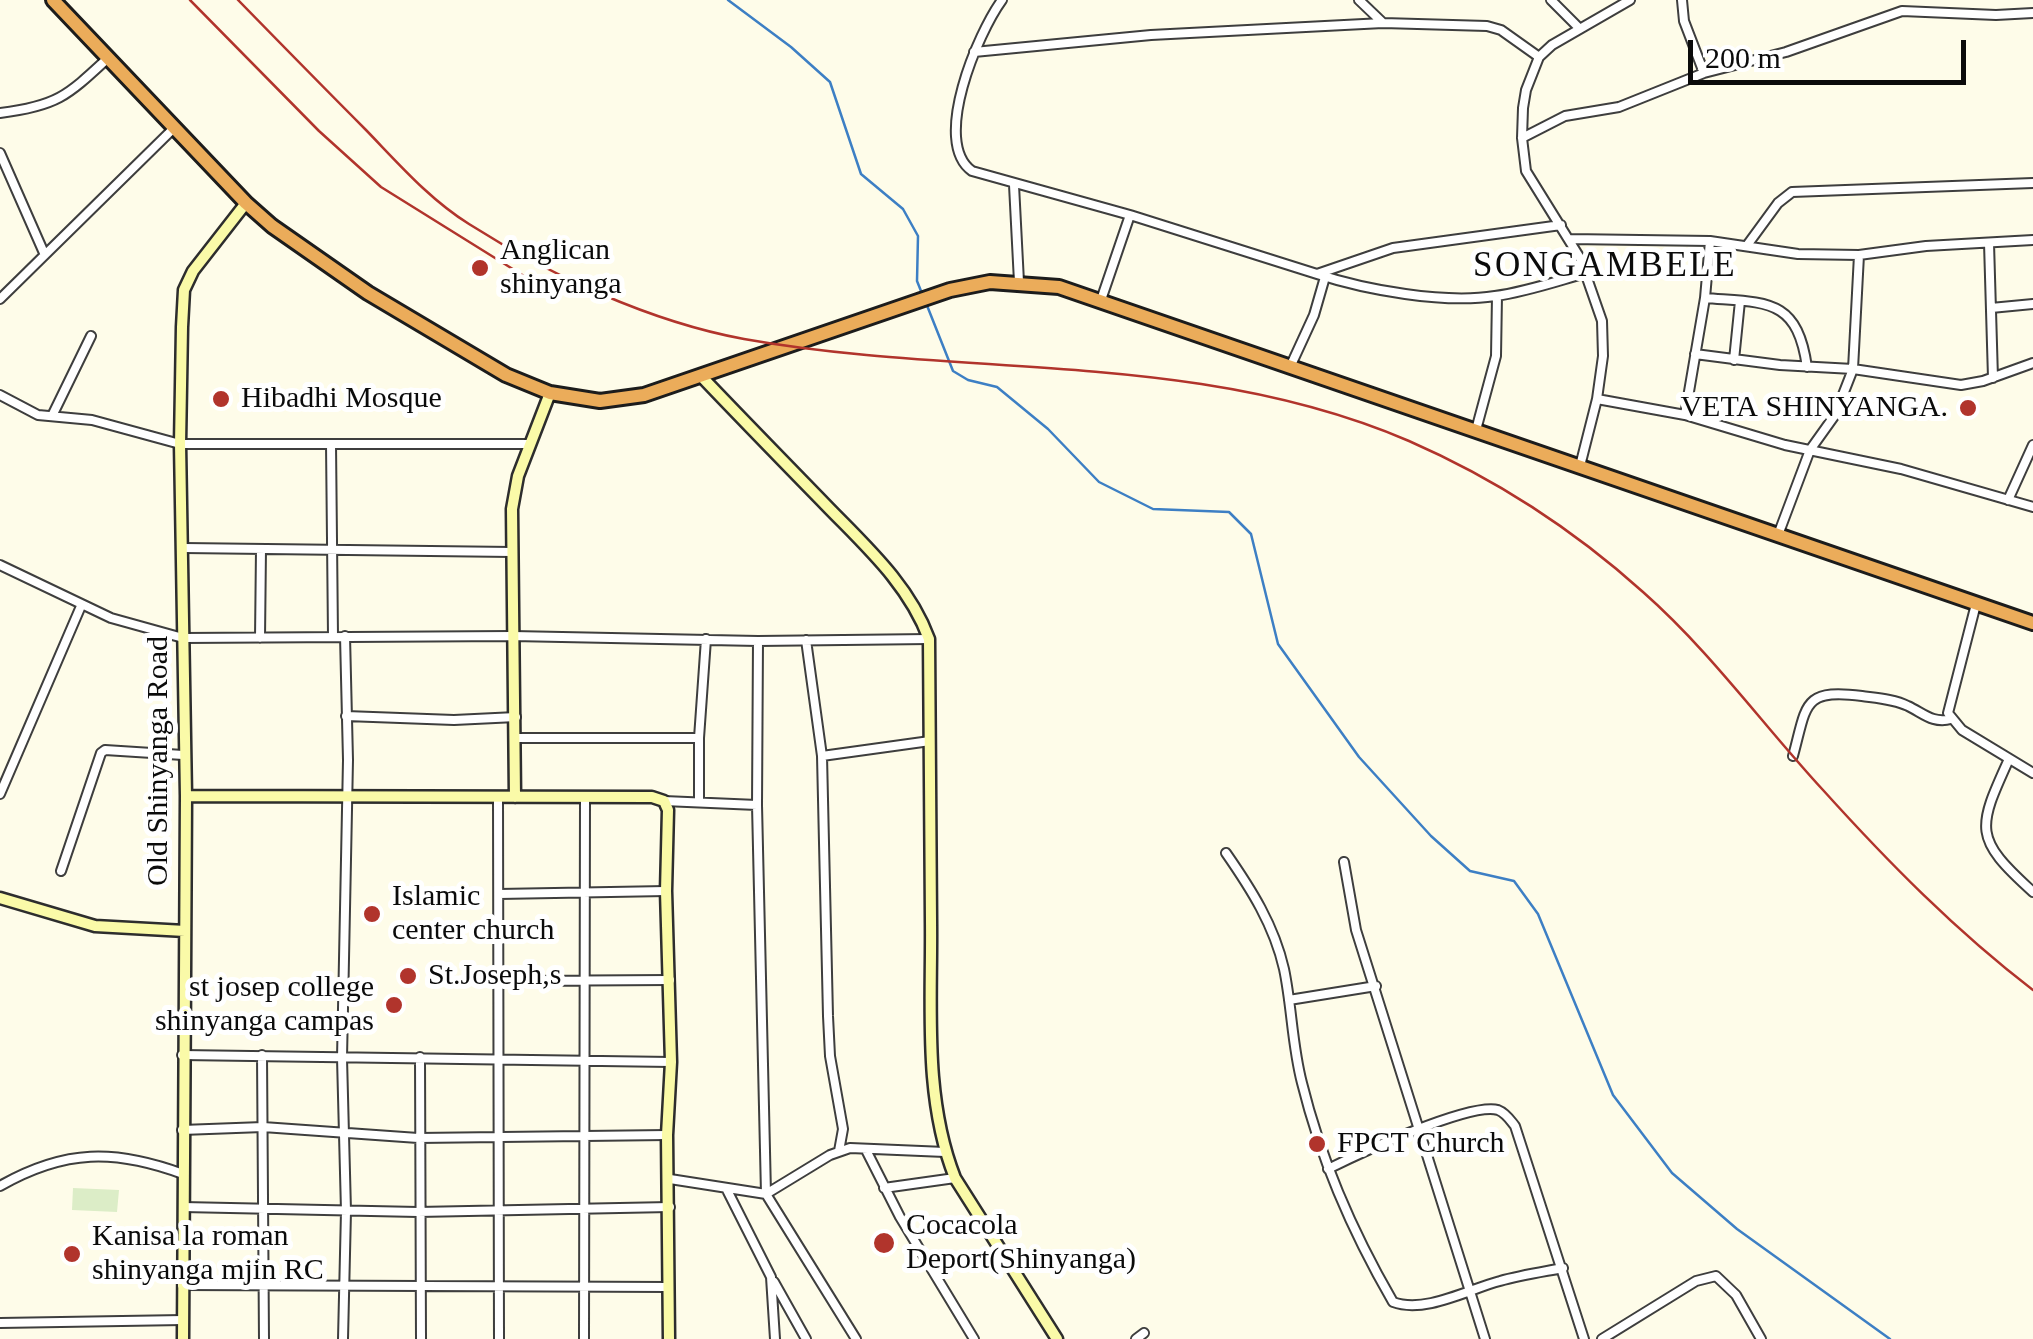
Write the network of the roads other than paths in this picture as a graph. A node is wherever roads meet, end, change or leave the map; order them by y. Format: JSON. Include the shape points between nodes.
{"nodes":[{"id":1,"x":53,"y":0,"type":"edge"},
{"id":2,"x":1002,"y":0,"type":"edge"},
{"id":3,"x":1359,"y":0,"type":"edge"},
{"id":4,"x":1552,"y":0,"type":"edge"},
{"id":5,"x":1630,"y":0,"type":"edge"},
{"id":6,"x":1682,"y":0,"type":"edge"},
{"id":7,"x":1914,"y":0,"type":"edge"},
{"id":8,"x":1902,"y":11,"type":"junction"},
{"id":9,"x":2033,"y":13,"type":"edge"},
{"id":10,"x":1384,"y":23,"type":"junction"},
{"id":11,"x":1580,"y":29,"type":"junction"},
{"id":12,"x":974,"y":52,"type":"junction"},
{"id":13,"x":1539,"y":57,"type":"junction"},
{"id":14,"x":108,"y":58,"type":"junction"},
{"id":15,"x":1704,"y":72,"type":"junction"},
{"id":16,"x":0,"y":112,"type":"edge"},
{"id":17,"x":176,"y":127,"type":"junction"},
{"id":18,"x":1522,"y":138,"type":"junction"},
{"id":19,"x":0,"y":153,"type":"edge"},
{"id":20,"x":2033,"y":182,"type":"edge"},
{"id":21,"x":1014,"y":186,"type":"junction"},
{"id":22,"x":246,"y":203,"type":"junction"},
{"id":23,"x":1130,"y":215,"type":"junction"},
{"id":24,"x":1560,"y":225,"type":"junction"},
{"id":25,"x":1570,"y":239,"type":"junction"},
{"id":26,"x":2033,"y":240,"type":"edge"},
{"id":27,"x":1710,"y":241,"type":"junction"},
{"id":28,"x":1989,"y":242,"type":"junction"},
{"id":29,"x":1748,"y":244,"type":"junction"},
{"id":30,"x":44,"y":253,"type":"junction"},
{"id":31,"x":1859,"y":255,"type":"junction"},
{"id":32,"x":1586,"y":273,"type":"junction"},
{"id":33,"x":1321,"y":275,"type":"junction"},
{"id":34,"x":1019,"y":282,"type":"junction"},
{"id":35,"x":1497,"y":296,"type":"junction"},
{"id":36,"x":1704,"y":298,"type":"junction"},
{"id":37,"x":0,"y":299,"type":"edge"},
{"id":38,"x":1101,"y":300,"type":"junction"},
{"id":39,"x":1740,"y":301,"type":"junction"},
{"id":40,"x":2033,"y":304,"type":"edge"},
{"id":41,"x":1991,"y":308,"type":"junction"},
{"id":42,"x":91,"y":336,"type":"dead end"},
{"id":43,"x":1695,"y":354,"type":"junction"},
{"id":44,"x":1734,"y":360,"type":"junction"},
{"id":45,"x":2033,"y":363,"type":"edge"},
{"id":46,"x":1290,"y":366,"type":"junction"},
{"id":47,"x":1807,"y":368,"type":"junction"},
{"id":48,"x":1853,"y":369,"type":"junction"},
{"id":49,"x":702,"y":378,"type":"junction"},
{"id":50,"x":1993,"y":378,"type":"junction"},
{"id":51,"x":550,"y":393,"type":"junction"},
{"id":52,"x":0,"y":395,"type":"edge"},
{"id":53,"x":1597,"y":399,"type":"junction"},
{"id":54,"x":1685,"y":415,"type":"junction"},
{"id":55,"x":52,"y":416,"type":"junction"},
{"id":56,"x":1476,"y":430,"type":"junction"},
{"id":57,"x":180,"y":444,"type":"junction"},
{"id":58,"x":330,"y":444,"type":"junction"},
{"id":59,"x":528,"y":444,"type":"junction"},
{"id":60,"x":2033,"y":445,"type":"edge"},
{"id":61,"x":1810,"y":450,"type":"junction"},
{"id":62,"x":1580,"y":466,"type":"junction"},
{"id":63,"x":2008,"y":500,"type":"junction"},
{"id":64,"x":2033,"y":507,"type":"edge"},
{"id":65,"x":1778,"y":535,"type":"junction"},
{"id":66,"x":184,"y":548,"type":"junction"},
{"id":67,"x":261,"y":549,"type":"junction"},
{"id":68,"x":331,"y":550,"type":"junction"},
{"id":69,"x":512,"y":552,"type":"junction"},
{"id":70,"x":0,"y":564,"type":"edge"},
{"id":71,"x":1976,"y":604,"type":"junction"},
{"id":72,"x":81,"y":606,"type":"junction"},
{"id":73,"x":2033,"y":623,"type":"edge"},
{"id":74,"x":334,"y":636,"type":"junction"},
{"id":75,"x":345,"y":636,"type":"junction"},
{"id":76,"x":513,"y":636,"type":"junction"},
{"id":77,"x":183,"y":638,"type":"junction"},
{"id":78,"x":260,"y":638,"type":"junction"},
{"id":79,"x":706,"y":639,"type":"junction"},
{"id":80,"x":928,"y":639,"type":"junction"},
{"id":81,"x":806,"y":640,"type":"junction"},
{"id":82,"x":758,"y":641,"type":"junction"},
{"id":83,"x":346,"y":716,"type":"junction"},
{"id":84,"x":516,"y":718,"type":"junction"},
{"id":85,"x":1951,"y":720,"type":"junction"},
{"id":86,"x":515,"y":738,"type":"junction"},
{"id":87,"x":699,"y":738,"type":"junction"},
{"id":88,"x":930,"y":741,"type":"junction"},
{"id":89,"x":183,"y":754,"type":"junction"},
{"id":90,"x":822,"y":756,"type":"junction"},
{"id":91,"x":1793,"y":756,"type":"dead end"},
{"id":92,"x":2009,"y":758,"type":"junction"},
{"id":93,"x":0,"y":764,"type":"edge"},
{"id":94,"x":10,"y":772,"type":"junction"},
{"id":95,"x":2033,"y":772,"type":"edge"},
{"id":96,"x":0,"y":794,"type":"edge"},
{"id":97,"x":186,"y":796,"type":"junction"},
{"id":98,"x":498,"y":797,"type":"junction"},
{"id":99,"x":516,"y":797,"type":"junction"},
{"id":100,"x":348,"y":798,"type":"junction"},
{"id":101,"x":585,"y":798,"type":"junction"},
{"id":102,"x":664,"y":801,"type":"junction"},
{"id":103,"x":699,"y":801,"type":"junction"},
{"id":104,"x":756,"y":805,"type":"junction"},
{"id":105,"x":1226,"y":853,"type":"dead end"},
{"id":106,"x":1344,"y":862,"type":"dead end"},
{"id":107,"x":61,"y":871,"type":"dead end"},
{"id":108,"x":666,"y":891,"type":"junction"},
{"id":109,"x":2033,"y":892,"type":"edge"},
{"id":110,"x":499,"y":894,"type":"junction"},
{"id":111,"x":584,"y":894,"type":"junction"},
{"id":112,"x":0,"y":898,"type":"edge"},
{"id":113,"x":185,"y":930,"type":"junction"},
{"id":114,"x":670,"y":980,"type":"junction"},
{"id":115,"x":498,"y":981,"type":"junction"},
{"id":116,"x":584,"y":981,"type":"junction"},
{"id":117,"x":1376,"y":986,"type":"junction"},
{"id":118,"x":1290,"y":1000,"type":"junction"},
{"id":119,"x":262,"y":1055,"type":"junction"},
{"id":120,"x":182,"y":1056,"type":"junction"},
{"id":121,"x":342,"y":1058,"type":"junction"},
{"id":122,"x":420,"y":1058,"type":"junction"},
{"id":123,"x":498,"y":1058,"type":"junction"},
{"id":124,"x":586,"y":1059,"type":"junction"},
{"id":125,"x":671,"y":1062,"type":"junction"},
{"id":126,"x":263,"y":1127,"type":"junction"},
{"id":127,"x":182,"y":1130,"type":"junction"},
{"id":128,"x":1418,"y":1131,"type":"junction"},
{"id":129,"x":343,"y":1132,"type":"junction"},
{"id":130,"x":586,"y":1134,"type":"junction"},
{"id":131,"x":667,"y":1135,"type":"junction"},
{"id":132,"x":500,"y":1136,"type":"junction"},
{"id":133,"x":418,"y":1138,"type":"junction"},
{"id":134,"x":866,"y":1150,"type":"junction"},
{"id":135,"x":839,"y":1151,"type":"junction"},
{"id":136,"x":945,"y":1152,"type":"junction"},
{"id":137,"x":1328,"y":1168,"type":"junction"},
{"id":138,"x":184,"y":1174,"type":"junction"},
{"id":139,"x":955,"y":1178,"type":"junction"},
{"id":140,"x":670,"y":1179,"type":"junction"},
{"id":141,"x":0,"y":1186,"type":"edge"},
{"id":142,"x":884,"y":1188,"type":"junction"},
{"id":143,"x":726,"y":1189,"type":"junction"},
{"id":144,"x":766,"y":1194,"type":"junction"},
{"id":145,"x":183,"y":1207,"type":"junction"},
{"id":146,"x":670,"y":1207,"type":"junction"},
{"id":147,"x":586,"y":1208,"type":"junction"},
{"id":148,"x":263,"y":1210,"type":"junction"},
{"id":149,"x":346,"y":1211,"type":"junction"},
{"id":150,"x":499,"y":1211,"type":"junction"},
{"id":151,"x":418,"y":1212,"type":"junction"},
{"id":152,"x":1563,"y":1268,"type":"junction"},
{"id":153,"x":771,"y":1277,"type":"junction"},
{"id":154,"x":263,"y":1284,"type":"junction"},
{"id":155,"x":344,"y":1284,"type":"junction"},
{"id":156,"x":182,"y":1285,"type":"junction"},
{"id":157,"x":422,"y":1285,"type":"junction"},
{"id":158,"x":500,"y":1286,"type":"junction"},
{"id":159,"x":584,"y":1287,"type":"junction"},
{"id":160,"x":668,"y":1287,"type":"junction"},
{"id":161,"x":1468,"y":1290,"type":"junction"},
{"id":162,"x":183,"y":1320,"type":"junction"},
{"id":163,"x":0,"y":1323,"type":"edge"},
{"id":164,"x":1144,"y":1333,"type":"dead end"},
{"id":165,"x":1758,"y":1338,"type":"edge"},
{"id":166,"x":183,"y":1339,"type":"edge"},
{"id":167,"x":264,"y":1339,"type":"edge"},
{"id":168,"x":343,"y":1339,"type":"edge"},
{"id":169,"x":421,"y":1339,"type":"edge"},
{"id":170,"x":500,"y":1339,"type":"edge"},
{"id":171,"x":584,"y":1339,"type":"edge"},
{"id":172,"x":669,"y":1339,"type":"edge"},
{"id":173,"x":775,"y":1339,"type":"edge"},
{"id":174,"x":806,"y":1339,"type":"edge"},
{"id":175,"x":856,"y":1339,"type":"edge"},
{"id":176,"x":974,"y":1339,"type":"edge"},
{"id":177,"x":1056,"y":1339,"type":"edge"},
{"id":178,"x":1136,"y":1339,"type":"edge"},
{"id":179,"x":1485,"y":1339,"type":"edge"},
{"id":180,"x":1584,"y":1339,"type":"edge"},
{"id":181,"x":1602,"y":1339,"type":"edge"}],
"edges":[{"from":1,"to":14,"type":"highway"},
{"from":2,"to":12,"type":"street"},
{"from":3,"to":10,"type":"street"},
{"from":4,"to":11,"type":"street"},
{"from":5,"to":11,"type":"street"},
{"from":6,"to":15,"type":"street"},
{"from":7,"to":8,"type":"street"},
{"from":8,"to":9,"type":"street"},
{"from":8,"to":15,"type":"street","via":[[1786,52]]},
{"from":10,"to":12,"type":"street","via":[[1151,34]]},
{"from":10,"to":13,"type":"street","via":[[1487,26]]},
{"from":11,"to":13,"type":"street"},
{"from":12,"to":21,"type":"street","via":[[961,95],[957,156],[972,171]]},
{"from":13,"to":18,"type":"street","via":[[1526,90]]},
{"from":14,"to":16,"type":"street","via":[[60,100]]},
{"from":14,"to":17,"type":"highway"},
{"from":15,"to":18,"type":"street","via":[[1619,108],[1560,118]]},
{"from":17,"to":22,"type":"highway"},
{"from":17,"to":30,"type":"street"},
{"from":18,"to":24,"type":"street","via":[[1530,181]]},
{"from":19,"to":30,"type":"street"},
{"from":20,"to":29,"type":"street","via":[[1792,192]]},
{"from":21,"to":23,"type":"street"},
{"from":21,"to":34,"type":"street"},
{"from":22,"to":51,"type":"highway","via":[[368,294],[506,375]]},
{"from":22,"to":57,"type":"street","name":"Old Shinyanga Road","via":[[184,290]]},
{"from":23,"to":33,"type":"street"},
{"from":23,"to":38,"type":"street"},
{"from":24,"to":25,"type":"street"},
{"from":24,"to":33,"type":"street","via":[[1392,248]]},
{"from":25,"to":27,"type":"street"},
{"from":25,"to":32,"type":"street"},
{"from":26,"to":28,"type":"street"},
{"from":27,"to":29,"type":"street"},
{"from":27,"to":36,"type":"street"},
{"from":28,"to":31,"type":"street"},
{"from":28,"to":41,"type":"street"},
{"from":29,"to":31,"type":"street","via":[[1798,254]]},
{"from":30,"to":37,"type":"street"},
{"from":31,"to":48,"type":"street"},
{"from":32,"to":35,"type":"street"},
{"from":32,"to":53,"type":"street","via":[[1603,335]]},
{"from":33,"to":35,"type":"street","via":[[1378,290]]},
{"from":33,"to":46,"type":"street","via":[[1314,315]]},
{"from":34,"to":38,"type":"highway"},
{"from":34,"to":49,"type":"highway","via":[[950,290]]},
{"from":35,"to":56,"type":"street","via":[[1496,356]]},
{"from":36,"to":39,"type":"street"},
{"from":36,"to":43,"type":"street"},
{"from":38,"to":46,"type":"highway"},
{"from":39,"to":44,"type":"street"},
{"from":39,"to":47,"type":"street","via":[[1790,316]]},
{"from":40,"to":41,"type":"street"},
{"from":41,"to":50,"type":"street"},
{"from":42,"to":55,"type":"street"},
{"from":43,"to":44,"type":"street"},
{"from":43,"to":54,"type":"street"},
{"from":44,"to":47,"type":"street"},
{"from":45,"to":50,"type":"street"},
{"from":46,"to":56,"type":"highway"},
{"from":47,"to":48,"type":"street"},
{"from":48,"to":50,"type":"street","via":[[1960,385]]},
{"from":48,"to":61,"type":"street","via":[[1835,415]]},
{"from":49,"to":51,"type":"highway","via":[[600,401]]},
{"from":49,"to":80,"type":"street","via":[[880,560],[911,597]]},
{"from":51,"to":59,"type":"street"},
{"from":52,"to":55,"type":"street"},
{"from":53,"to":54,"type":"street"},
{"from":53,"to":62,"type":"street"},
{"from":54,"to":61,"type":"street"},
{"from":55,"to":57,"type":"street"},
{"from":56,"to":62,"type":"highway"},
{"from":57,"to":58,"type":"street"},
{"from":57,"to":66,"type":"street","name":"Old Shinyanga Road"},
{"from":58,"to":59,"type":"street"},
{"from":58,"to":68,"type":"street"},
{"from":59,"to":69,"type":"street","via":[[512,509]]},
{"from":60,"to":63,"type":"street"},
{"from":61,"to":63,"type":"street"},
{"from":61,"to":65,"type":"street"},
{"from":62,"to":65,"type":"highway"},
{"from":63,"to":64,"type":"street"},
{"from":65,"to":71,"type":"highway"},
{"from":66,"to":67,"type":"street"},
{"from":66,"to":77,"type":"street","name":"Old Shinyanga Road"},
{"from":67,"to":68,"type":"street"},
{"from":67,"to":78,"type":"street"},
{"from":68,"to":69,"type":"street"},
{"from":68,"to":74,"type":"street"},
{"from":69,"to":76,"type":"street"},
{"from":70,"to":72,"type":"street"},
{"from":71,"to":73,"type":"highway"},
{"from":71,"to":85,"type":"street","via":[[1948,706]]},
{"from":72,"to":77,"type":"street"},
{"from":72,"to":94,"type":"street"},
{"from":74,"to":75,"type":"street"},
{"from":74,"to":78,"type":"street"},
{"from":75,"to":76,"type":"street"},
{"from":75,"to":83,"type":"street"},
{"from":76,"to":79,"type":"street"},
{"from":76,"to":84,"type":"street"},
{"from":77,"to":78,"type":"street"},
{"from":77,"to":89,"type":"street","name":"Old Shinyanga Road"},
{"from":79,"to":82,"type":"street"},
{"from":79,"to":87,"type":"street"},
{"from":80,"to":81,"type":"street"},
{"from":80,"to":88,"type":"street"},
{"from":81,"to":82,"type":"street"},
{"from":81,"to":90,"type":"street"},
{"from":82,"to":104,"type":"street"},
{"from":83,"to":84,"type":"street"},
{"from":83,"to":100,"type":"street"},
{"from":84,"to":86,"type":"street"},
{"from":85,"to":91,"type":"street","via":[[1937,722],[1896,701],[1826,693],[1804,716]]},
{"from":85,"to":92,"type":"street"},
{"from":86,"to":87,"type":"street"},
{"from":86,"to":99,"type":"street"},
{"from":87,"to":103,"type":"street"},
{"from":88,"to":90,"type":"street"},
{"from":88,"to":136,"type":"street","via":[[930,1021]]},
{"from":89,"to":97,"type":"street","name":"Old Shinyanga Road"},
{"from":89,"to":107,"type":"street","via":[[100,753]]},
{"from":90,"to":135,"type":"street","via":[[828,1035],[843,1130]]},
{"from":92,"to":95,"type":"street"},
{"from":92,"to":109,"type":"street","via":[[1986,811],[1985,839]]},
{"from":93,"to":94,"type":"street"},
{"from":94,"to":96,"type":"street"},
{"from":97,"to":100,"type":"street"},
{"from":97,"to":113,"type":"street","name":"Old Shinyanga Road"},
{"from":98,"to":99,"type":"street"},
{"from":98,"to":100,"type":"street"},
{"from":98,"to":110,"type":"street"},
{"from":99,"to":101,"type":"street"},
{"from":100,"to":121,"type":"street"},
{"from":101,"to":102,"type":"street"},
{"from":101,"to":111,"type":"street"},
{"from":102,"to":103,"type":"street"},
{"from":102,"to":108,"type":"street"},
{"from":103,"to":104,"type":"street"},
{"from":104,"to":144,"type":"street"},
{"from":105,"to":118,"type":"street","via":[[1264,913]]},
{"from":106,"to":117,"type":"street","via":[[1356,930]]},
{"from":108,"to":111,"type":"street"},
{"from":108,"to":114,"type":"street"},
{"from":110,"to":111,"type":"street"},
{"from":110,"to":115,"type":"street"},
{"from":111,"to":116,"type":"street"},
{"from":112,"to":113,"type":"street","via":[[95,926]]},
{"from":113,"to":120,"type":"street","name":"Old Shinyanga Road"},
{"from":114,"to":116,"type":"street"},
{"from":114,"to":125,"type":"street"},
{"from":115,"to":116,"type":"street"},
{"from":115,"to":123,"type":"street"},
{"from":116,"to":124,"type":"street"},
{"from":117,"to":118,"type":"street"},
{"from":117,"to":128,"type":"street"},
{"from":118,"to":137,"type":"street","via":[[1293,1044]]},
{"from":119,"to":120,"type":"street"},
{"from":119,"to":121,"type":"street"},
{"from":119,"to":126,"type":"street"},
{"from":120,"to":127,"type":"street","name":"Old Shinyanga Road"},
{"from":121,"to":122,"type":"street"},
{"from":121,"to":129,"type":"street"},
{"from":122,"to":123,"type":"street"},
{"from":122,"to":133,"type":"street"},
{"from":123,"to":124,"type":"street"},
{"from":123,"to":132,"type":"street"},
{"from":124,"to":125,"type":"street"},
{"from":124,"to":130,"type":"street"},
{"from":125,"to":131,"type":"street"},
{"from":126,"to":127,"type":"street"},
{"from":126,"to":129,"type":"street"},
{"from":126,"to":148,"type":"street"},
{"from":127,"to":138,"type":"street","name":"Old Shinyanga Road"},
{"from":128,"to":137,"type":"street"},
{"from":128,"to":152,"type":"street","via":[[1476,1111],[1506,1115]]},
{"from":128,"to":161,"type":"street"},
{"from":129,"to":133,"type":"street"},
{"from":129,"to":149,"type":"street"},
{"from":130,"to":131,"type":"street"},
{"from":130,"to":132,"type":"street"},
{"from":130,"to":147,"type":"street"},
{"from":131,"to":140,"type":"street"},
{"from":132,"to":133,"type":"street"},
{"from":132,"to":150,"type":"street"},
{"from":133,"to":151,"type":"street"},
{"from":134,"to":135,"type":"street"},
{"from":134,"to":136,"type":"street"},
{"from":134,"to":142,"type":"street"},
{"from":135,"to":144,"type":"street"},
{"from":136,"to":139,"type":"street"},
{"from":137,"to":161,"type":"street","via":[[1393,1302],[1424,1304]]},
{"from":138,"to":141,"type":"street","via":[[105,1154]]},
{"from":138,"to":145,"type":"street","name":"Old Shinyanga Road"},
{"from":139,"to":142,"type":"street"},
{"from":139,"to":177,"type":"street"},
{"from":140,"to":143,"type":"street"},
{"from":140,"to":146,"type":"street"},
{"from":142,"to":176,"type":"street"},
{"from":143,"to":144,"type":"street"},
{"from":143,"to":153,"type":"street"},
{"from":144,"to":175,"type":"street"},
{"from":145,"to":148,"type":"street"},
{"from":145,"to":156,"type":"street","name":"Old Shinyanga Road"},
{"from":146,"to":147,"type":"street"},
{"from":146,"to":160,"type":"street"},
{"from":147,"to":150,"type":"street"},
{"from":147,"to":159,"type":"street"},
{"from":148,"to":149,"type":"street"},
{"from":148,"to":154,"type":"street"},
{"from":149,"to":151,"type":"street"},
{"from":149,"to":155,"type":"street"},
{"from":150,"to":151,"type":"street"},
{"from":150,"to":158,"type":"street"},
{"from":151,"to":157,"type":"street"},
{"from":152,"to":161,"type":"street"},
{"from":152,"to":180,"type":"street"},
{"from":153,"to":173,"type":"street"},
{"from":153,"to":174,"type":"street"},
{"from":154,"to":155,"type":"street"},
{"from":154,"to":156,"type":"street"},
{"from":154,"to":167,"type":"street"},
{"from":155,"to":157,"type":"street"},
{"from":155,"to":168,"type":"street"},
{"from":156,"to":162,"type":"street","name":"Old Shinyanga Road"},
{"from":157,"to":158,"type":"street"},
{"from":157,"to":169,"type":"street"},
{"from":158,"to":159,"type":"street"},
{"from":158,"to":170,"type":"street"},
{"from":159,"to":160,"type":"street"},
{"from":159,"to":171,"type":"street"},
{"from":160,"to":172,"type":"street"},
{"from":161,"to":179,"type":"street"},
{"from":162,"to":163,"type":"street"},
{"from":162,"to":166,"type":"street","name":"Old Shinyanga Road"},
{"from":164,"to":178,"type":"street"},
{"from":165,"to":181,"type":"street","via":[[1736,1295],[1716,1276]]}]}
